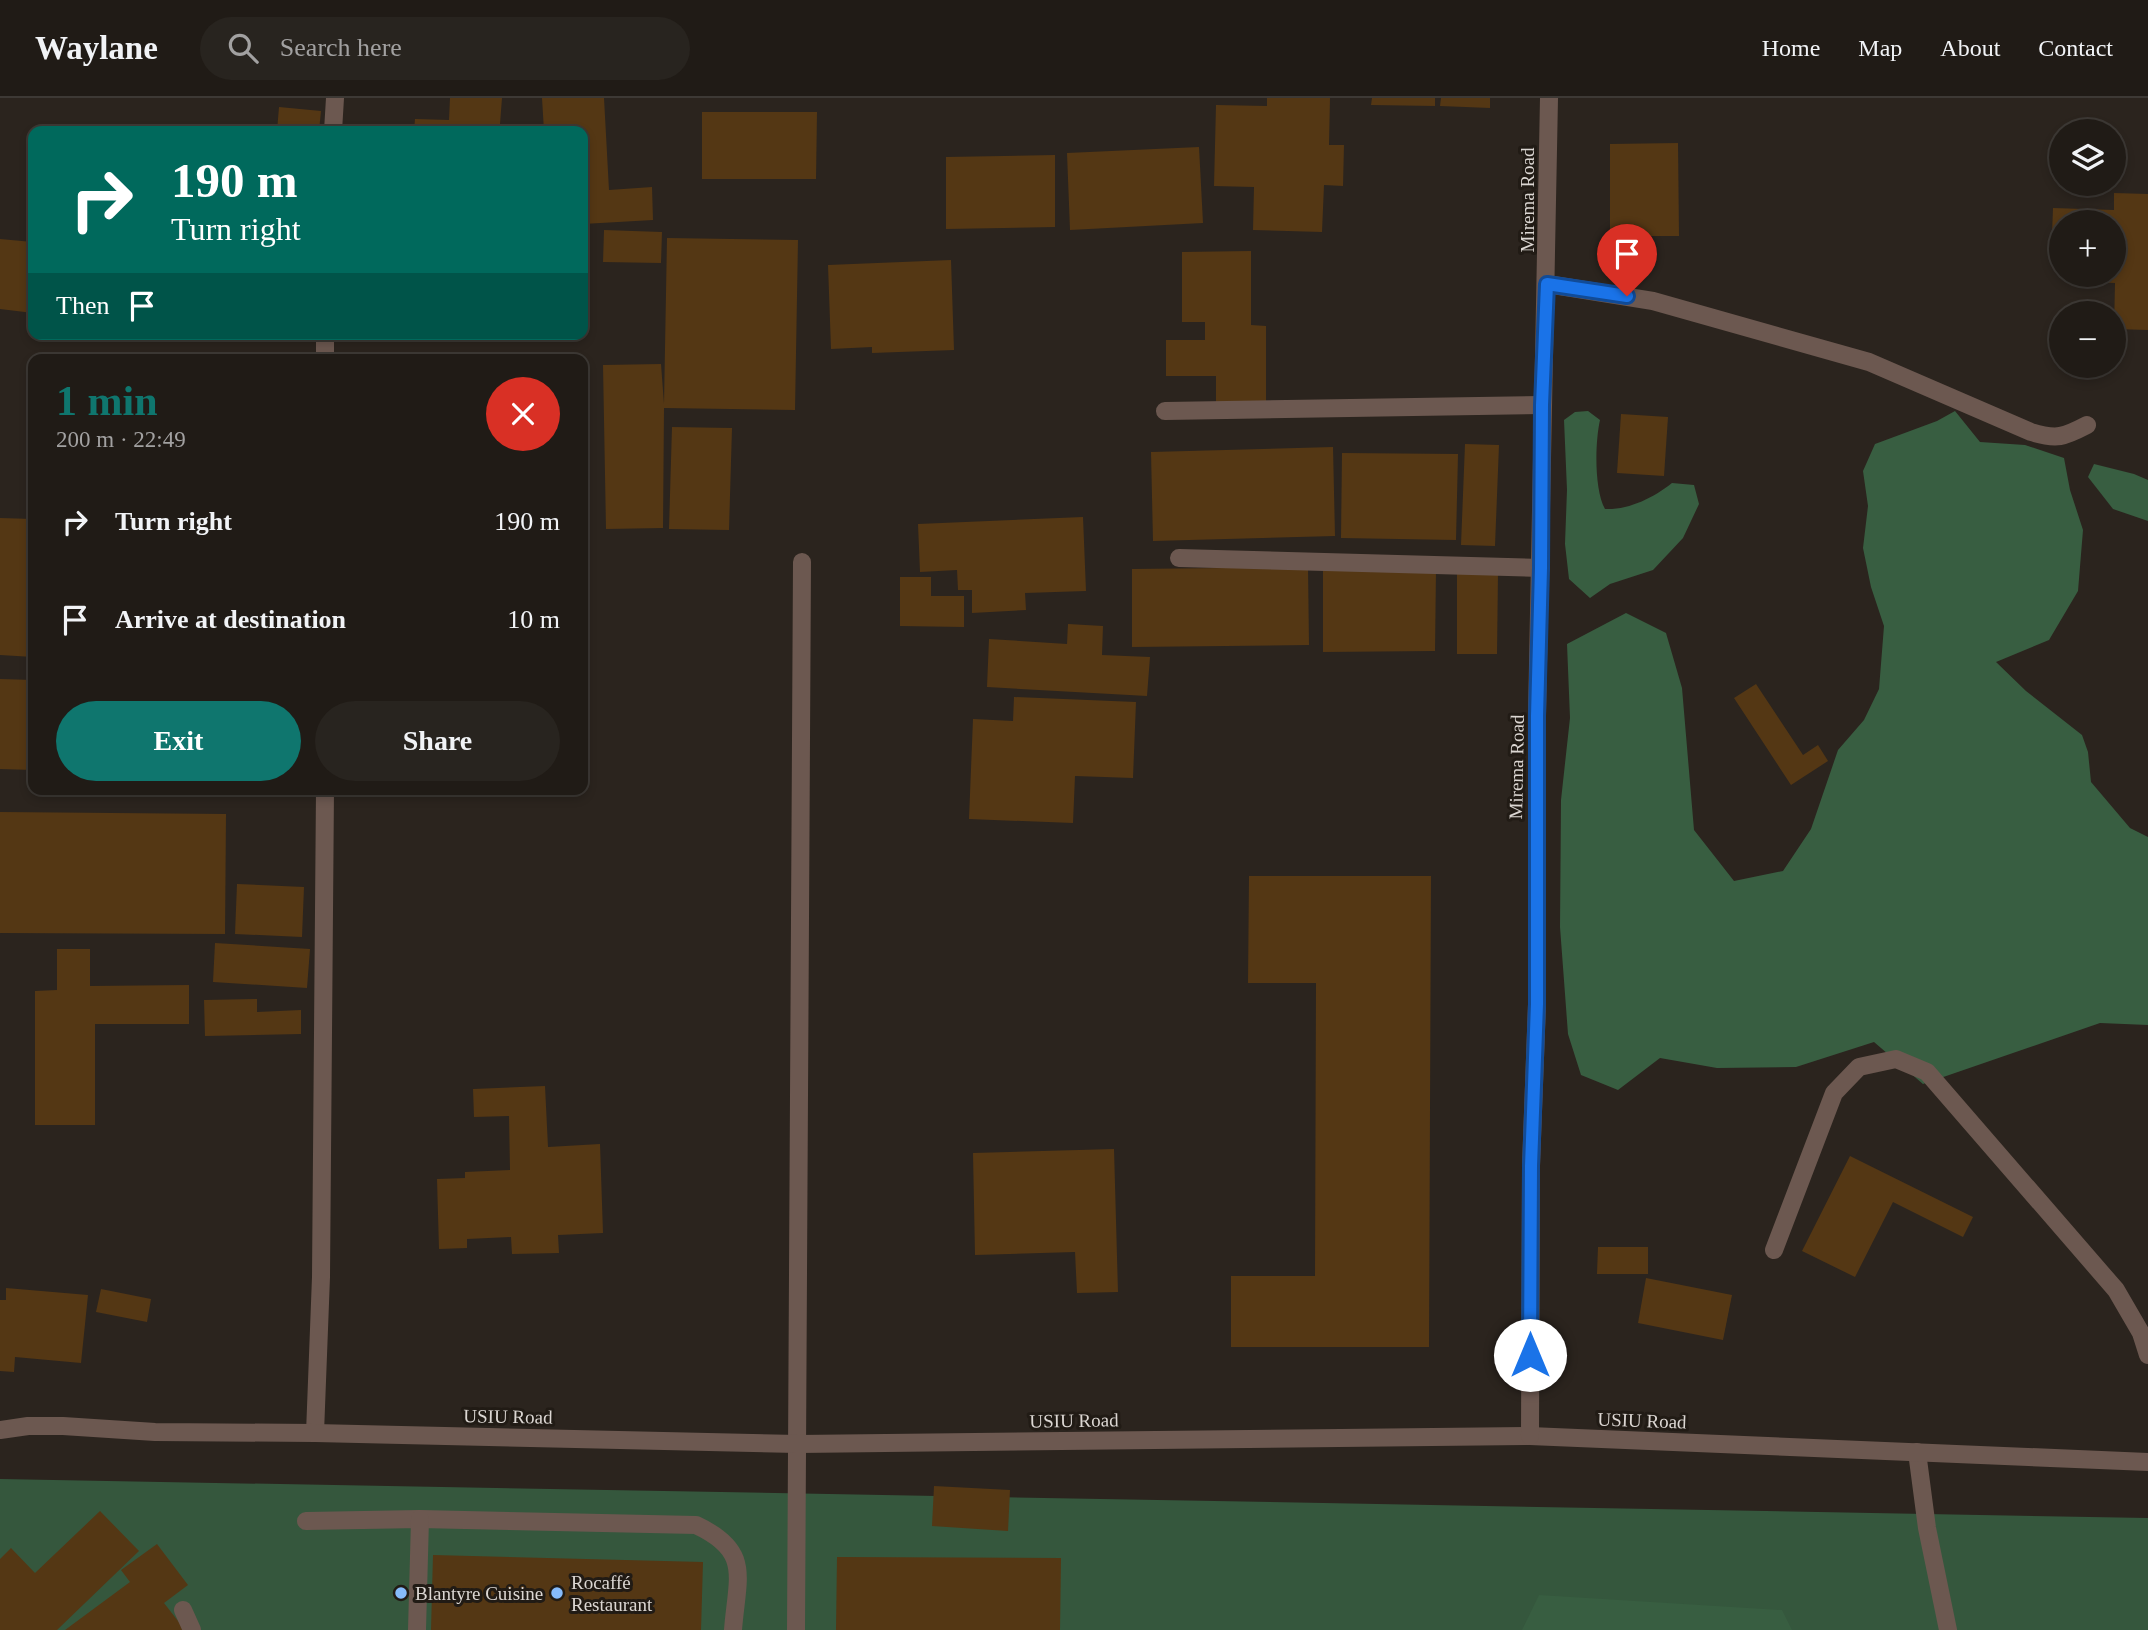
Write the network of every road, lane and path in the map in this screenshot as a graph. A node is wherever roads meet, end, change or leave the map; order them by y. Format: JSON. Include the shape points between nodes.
{"nodes":[{"id":1,"x":335,"y":98,"type":"edge"},
{"id":2,"x":1549,"y":98,"type":"edge"},
{"id":3,"x":333,"y":126,"type":"edge"},
{"id":4,"x":1547,"y":284,"type":"junction"},
{"id":5,"x":1542,"y":405,"type":"junction"},
{"id":6,"x":1165,"y":411,"type":"dead end"},
{"id":7,"x":2087,"y":425,"type":"dead end"},
{"id":8,"x":1179,"y":558,"type":"dead end"},
{"id":9,"x":802,"y":562,"type":"dead end"},
{"id":10,"x":1541,"y":568,"type":"junction"},
{"id":11,"x":325,"y":795,"type":"edge"},
{"id":12,"x":1774,"y":1250,"type":"dead end"},
{"id":13,"x":2148,"y":1354,"type":"edge"},
{"id":14,"x":0,"y":1430,"type":"edge"},
{"id":15,"x":315,"y":1433,"type":"junction"},
{"id":16,"x":1530,"y":1436,"type":"junction"},
{"id":17,"x":798,"y":1444,"type":"junction"},
{"id":18,"x":1917,"y":1452,"type":"junction"},
{"id":19,"x":2148,"y":1462,"type":"edge"},
{"id":20,"x":420,"y":1519,"type":"junction"},
{"id":21,"x":306,"y":1521,"type":"dead end"},
{"id":22,"x":183,"y":1610,"type":"dead end"},
{"id":23,"x":192,"y":1630,"type":"edge"},
{"id":24,"x":417,"y":1630,"type":"edge"},
{"id":25,"x":733,"y":1630,"type":"edge"},
{"id":26,"x":796,"y":1630,"type":"edge"},
{"id":27,"x":1948,"y":1630,"type":"edge"}],
"edges":[{"from":1,"to":3,"type":"street"},
{"from":2,"to":4,"type":"street","name":"Mirema Road"},
{"from":4,"to":5,"type":"street","name":"Mirema Road"},
{"from":4,"to":7,"type":"street","via":[[1653,301],[1869,362],[2051,438]]},
{"from":5,"to":6,"type":"street"},
{"from":5,"to":10,"type":"street","name":"Mirema Road"},
{"from":8,"to":10,"type":"street"},
{"from":9,"to":17,"type":"street"},
{"from":10,"to":16,"type":"street","name":"Mirema Road"},
{"from":11,"to":15,"type":"street","via":[[321,1277]]},
{"from":12,"to":13,"type":"street","via":[[1834,1093],[1859,1067],[1896,1059],[1927,1072],[2116,1290]]},
{"from":14,"to":15,"type":"street","name":"USIU Road","via":[[64,1426]]},
{"from":15,"to":17,"type":"street","name":"USIU Road"},
{"from":16,"to":17,"type":"street","name":"USIU Road"},
{"from":16,"to":18,"type":"street","name":"USIU Road"},
{"from":17,"to":26,"type":"street"},
{"from":18,"to":19,"type":"street","name":"USIU Road"},
{"from":18,"to":27,"type":"street"},
{"from":20,"to":21,"type":"street"},
{"from":20,"to":24,"type":"street"},
{"from":20,"to":25,"type":"street","via":[[696,1525],[723,1540],[738,1563]]},
{"from":22,"to":23,"type":"street"}]}
